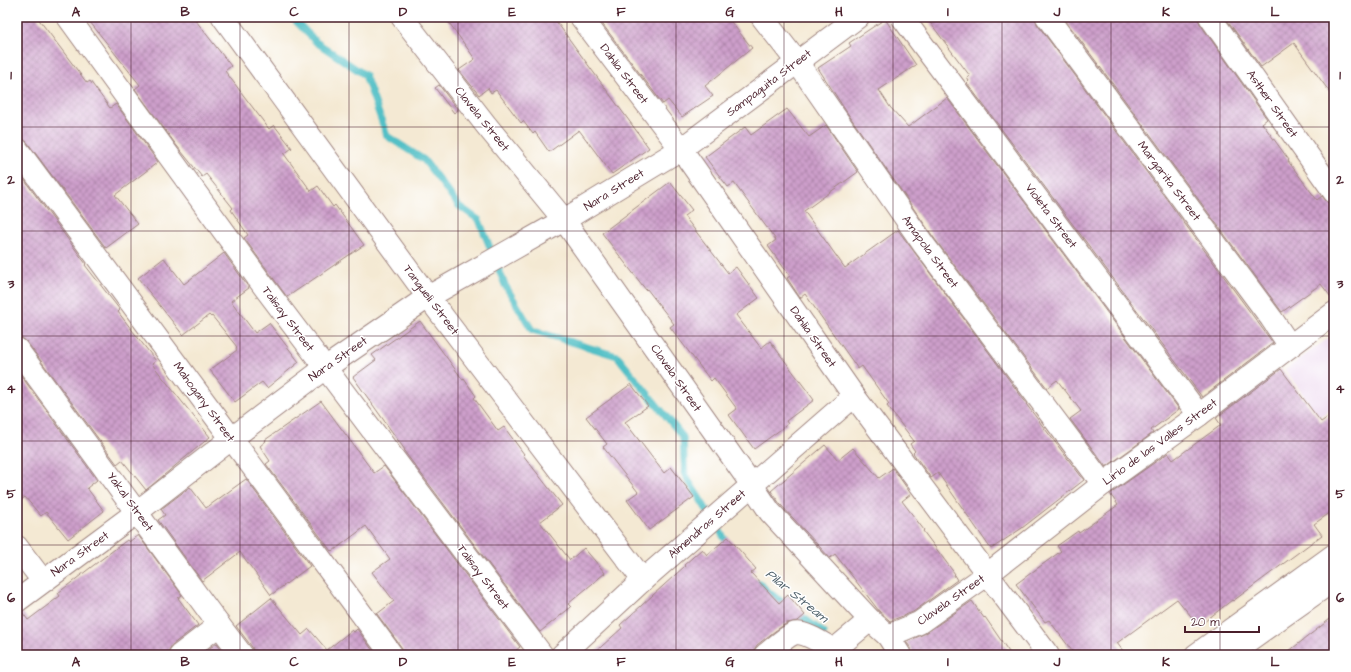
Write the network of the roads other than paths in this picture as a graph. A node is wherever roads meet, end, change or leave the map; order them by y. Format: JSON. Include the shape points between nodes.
{"nodes":[{"id":1,"x":68,"y":17,"type":"edge"},
{"id":2,"x":223,"y":17,"type":"edge"},
{"id":3,"x":402,"y":17,"type":"edge"},
{"id":4,"x":581,"y":17,"type":"edge"},
{"id":5,"x":762,"y":17,"type":"edge"},
{"id":6,"x":858,"y":17,"type":"edge"},
{"id":7,"x":902,"y":17,"type":"edge"},
{"id":8,"x":1047,"y":17,"type":"edge"},
{"id":9,"x":1210,"y":17,"type":"edge"},
{"id":10,"x":798,"y":62,"type":"junction"},
{"id":11,"x":17,"y":149,"type":"edge"},
{"id":12,"x":681,"y":149,"type":"junction"},
{"id":13,"x":1334,"y":192,"type":"edge"},
{"id":14,"x":564,"y":220,"type":"junction"},
{"id":15,"x":428,"y":297,"type":"junction"},
{"id":16,"x":1334,"y":314,"type":"edge"},
{"id":17,"x":1290,"y":346,"type":"junction"},
{"id":18,"x":17,"y":349,"type":"edge"},
{"id":19,"x":325,"y":368,"type":"junction"},
{"id":20,"x":854,"y":396,"type":"junction"},
{"id":21,"x":1199,"y":415,"type":"junction"},
{"id":22,"x":231,"y":439,"type":"junction"},
{"id":23,"x":1103,"y":484,"type":"junction"},
{"id":24,"x":745,"y":491,"type":"junction"},
{"id":25,"x":137,"y":512,"type":"junction"},
{"id":26,"x":17,"y":547,"type":"edge"},
{"id":27,"x":1334,"y":555,"type":"edge"},
{"id":28,"x":988,"y":574,"type":"junction"},
{"id":29,"x":643,"y":580,"type":"junction"},
{"id":30,"x":1334,"y":580,"type":"edge"},
{"id":31,"x":43,"y":581,"type":"junction"},
{"id":32,"x":17,"y":601,"type":"edge"},
{"id":33,"x":865,"y":624,"type":"junction"},
{"id":34,"x":219,"y":625,"type":"junction"},
{"id":35,"x":888,"y":636,"type":"junction"},
{"id":36,"x":570,"y":653,"type":"edge"},
{"id":37,"x":180,"y":655,"type":"edge"},
{"id":38,"x":242,"y":655,"type":"edge"},
{"id":39,"x":392,"y":655,"type":"edge"},
{"id":40,"x":542,"y":655,"type":"edge"},
{"id":41,"x":765,"y":655,"type":"edge"},
{"id":42,"x":900,"y":655,"type":"edge"},
{"id":43,"x":1048,"y":655,"type":"edge"},
{"id":44,"x":1196,"y":655,"type":"edge"},
{"id":45,"x":1228,"y":655,"type":"edge"}],
"edges":[{"from":1,"to":19,"type":"street","name":"Talisay Street"},
{"from":2,"to":15,"type":"street","name":"Tangueli Street"},
{"from":3,"to":14,"type":"street","name":"Clavela Street"},
{"from":4,"to":12,"type":"street","name":"Dahlia Street"},
{"from":5,"to":10,"type":"street","name":"Amapola Street"},
{"from":6,"to":10,"type":"street","name":"Sampaguita Street"},
{"from":7,"to":21,"type":"street","name":"Violeta Street"},
{"from":8,"to":17,"type":"street","name":"Margarita Street"},
{"from":9,"to":13,"type":"street","name":"Asther Street"},
{"from":10,"to":12,"type":"street","name":"Sampaguita Street"},
{"from":10,"to":23,"type":"street","name":"Amapola Street","via":[[924,245]]},
{"from":11,"to":22,"type":"street","name":"Mahogany Street"},
{"from":12,"to":14,"type":"street","name":"Nara Street"},
{"from":12,"to":20,"type":"street","name":"Dahlia Street"},
{"from":14,"to":15,"type":"street","name":"Nara Street"},
{"from":14,"to":24,"type":"street","name":"Clavela Street"},
{"from":15,"to":19,"type":"street","name":"Nara Street"},
{"from":15,"to":29,"type":"street","name":"Tangueli Street"},
{"from":16,"to":17,"type":"street","name":"Lirio de las Valles Street"},
{"from":17,"to":21,"type":"street","name":"Lirio de las Valles Street"},
{"from":18,"to":25,"type":"street","name":"Yakal Street"},
{"from":19,"to":22,"type":"street","name":"Nara Street"},
{"from":19,"to":40,"type":"street","name":"Talisay Street"},
{"from":20,"to":24,"type":"street","name":"Almendras Street"},
{"from":20,"to":28,"type":"street","name":"Dahlia Street"},
{"from":21,"to":23,"type":"street","name":"Lirio de las Valles Street"},
{"from":22,"to":25,"type":"street","name":"Nara Street"},
{"from":22,"to":39,"type":"street","name":"Mahogany Street"},
{"from":23,"to":28,"type":"street","name":"Lirio de las Valles Street"},
{"from":24,"to":29,"type":"street","name":"Almendras Street"},
{"from":24,"to":33,"type":"street","name":"Clavela Street","via":[[770,512]]},
{"from":25,"to":31,"type":"street","name":"Nara Street"},
{"from":25,"to":34,"type":"street","name":"Yakal Street"},
{"from":26,"to":31,"type":"street"},
{"from":27,"to":44,"type":"street"},
{"from":28,"to":35,"type":"street","name":"Clavela Street","via":[[919,623]]},
{"from":28,"to":43,"type":"street","name":"Dahlia Street"},
{"from":29,"to":36,"type":"street","name":"Almendras Street"},
{"from":30,"to":45,"type":"street"},
{"from":31,"to":32,"type":"street","name":"Nara Street"},
{"from":33,"to":35,"type":"street","name":"Clavela Street"},
{"from":33,"to":41,"type":"street","via":[[834,650],[806,635],[794,634]]},
{"from":34,"to":37,"type":"street"},
{"from":34,"to":38,"type":"street","name":"Yakal Street"},
{"from":35,"to":42,"type":"street"}]}
